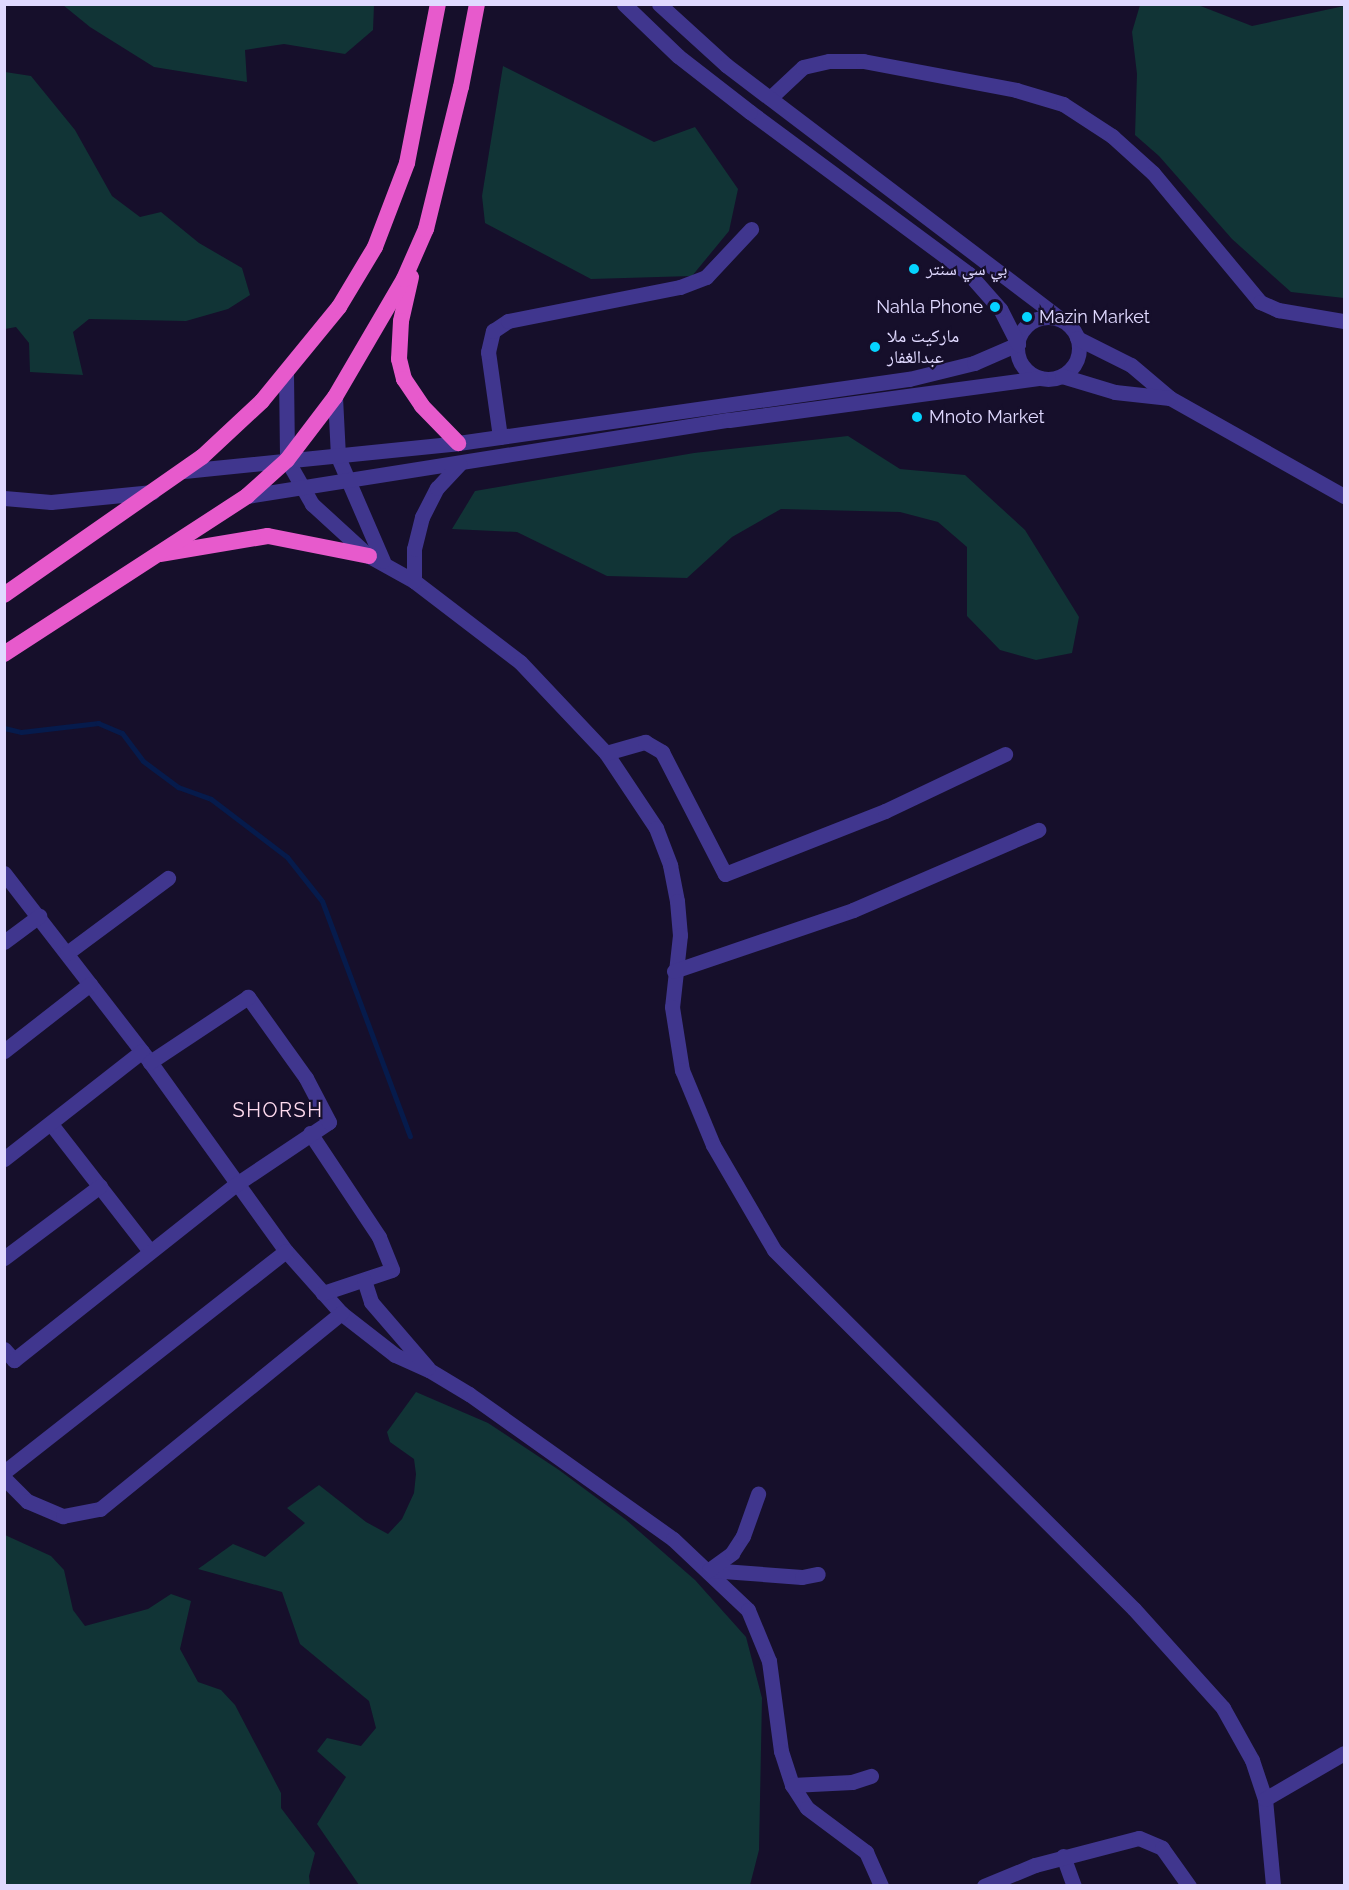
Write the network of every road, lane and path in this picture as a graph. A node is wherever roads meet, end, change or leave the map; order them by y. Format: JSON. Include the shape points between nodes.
{"nodes":[{"id":1,"x":438,"y":4,"type":"edge"},
{"id":2,"x":477,"y":4,"type":"edge"},
{"id":3,"x":624,"y":4,"type":"edge"},
{"id":4,"x":659,"y":4,"type":"edge"},
{"id":5,"x":770,"y":98,"type":"junction"},
{"id":6,"x":751,"y":229,"type":"dead end"},
{"id":7,"x":417,"y":251,"type":"junction"},
{"id":8,"x":1062,"y":320,"type":"junction"},
{"id":9,"x":1344,"y":321,"type":"edge"},
{"id":10,"x":1077,"y":338,"type":"junction"},
{"id":11,"x":1018,"y":344,"type":"junction"},
{"id":12,"x":286,"y":374,"type":"junction"},
{"id":13,"x":1062,"y":376,"type":"junction"},
{"id":14,"x":1040,"y":378,"type":"junction"},
{"id":15,"x":335,"y":397,"type":"junction"},
{"id":16,"x":1170,"y":398,"type":"junction"},
{"id":17,"x":500,"y":437,"type":"junction"},
{"id":18,"x":458,"y":443,"type":"junction"},
{"id":19,"x":338,"y":457,"type":"junction"},
{"id":20,"x":286,"y":460,"type":"junction"},
{"id":21,"x":459,"y":464,"type":"junction"},
{"id":22,"x":184,"y":471,"type":"junction"},
{"id":23,"x":346,"y":480,"type":"junction"},
{"id":24,"x":300,"y":486,"type":"junction"},
{"id":25,"x":153,"y":492,"type":"junction"},
{"id":26,"x":1343,"y":492,"type":"edge"},
{"id":27,"x":247,"y":496,"type":"junction"},
{"id":28,"x":4,"y":498,"type":"edge"},
{"id":29,"x":148,"y":557,"type":"junction"},
{"id":30,"x":376,"y":559,"type":"junction"},
{"id":31,"x":414,"y":581,"type":"junction"},
{"id":32,"x":4,"y":595,"type":"edge"},
{"id":33,"x":4,"y":654,"type":"edge"},
{"id":34,"x":606,"y":753,"type":"junction"},
{"id":35,"x":1005,"y":754,"type":"dead end"},
{"id":36,"x":1038,"y":830,"type":"dead end"},
{"id":37,"x":4,"y":873,"type":"edge"},
{"id":38,"x":168,"y":878,"type":"dead end"},
{"id":39,"x":39,"y":916,"type":"junction"},
{"id":40,"x":4,"y":942,"type":"edge"},
{"id":41,"x":67,"y":953,"type":"junction"},
{"id":42,"x":674,"y":971,"type":"junction"},
{"id":43,"x":90,"y":984,"type":"junction"},
{"id":44,"x":4,"y":1051,"type":"edge"},
{"id":45,"x":146,"y":1057,"type":"junction"},
{"id":46,"x":51,"y":1124,"type":"junction"},
{"id":47,"x":310,"y":1133,"type":"junction"},
{"id":48,"x":4,"y":1159,"type":"edge"},
{"id":49,"x":235,"y":1185,"type":"junction"},
{"id":50,"x":100,"y":1186,"type":"junction"},
{"id":51,"x":150,"y":1251,"type":"junction"},
{"id":52,"x":286,"y":1251,"type":"junction"},
{"id":53,"x":4,"y":1258,"type":"edge"},
{"id":54,"x":364,"y":1280,"type":"junction"},
{"id":55,"x":323,"y":1293,"type":"junction"},
{"id":56,"x":340,"y":1313,"type":"junction"},
{"id":57,"x":4,"y":1348,"type":"edge"},
{"id":58,"x":429,"y":1370,"type":"junction"},
{"id":59,"x":4,"y":1472,"type":"edge"},
{"id":60,"x":4,"y":1478,"type":"edge"},
{"id":61,"x":758,"y":1494,"type":"dead end"},
{"id":62,"x":709,"y":1570,"type":"junction"},
{"id":63,"x":818,"y":1574,"type":"dead end"},
{"id":64,"x":1344,"y":1753,"type":"edge"},
{"id":65,"x":871,"y":1776,"type":"dead end"},
{"id":66,"x":792,"y":1785,"type":"junction"},
{"id":67,"x":1265,"y":1799,"type":"junction"},
{"id":68,"x":1063,"y":1856,"type":"junction"},
{"id":69,"x":881,"y":1886,"type":"edge"},
{"id":70,"x":984,"y":1886,"type":"edge"},
{"id":71,"x":1074,"y":1886,"type":"edge"},
{"id":72,"x":1189,"y":1886,"type":"edge"},
{"id":73,"x":1273,"y":1886,"type":"edge"}],
"edges":[{"from":1,"to":12,"type":"highway","via":[[407,163],[391,212],[339,307]]},
{"from":2,"to":7,"type":"highway","via":[[441,177]]},
{"from":3,"to":11,"type":"street","via":[[678,56],[969,274],[1000,309]]},
{"from":4,"to":5,"type":"street","via":[[701,44]]},
{"from":5,"to":8,"type":"street"},
{"from":5,"to":9,"type":"street","via":[[804,67],[829,61],[863,61],[1016,90],[1064,104],[1112,136],[1153,173],[1260,302],[1278,310]]},
{"from":6,"to":17,"type":"street","via":[[706,277],[680,287],[508,321],[493,331],[488,352]]},
{"from":7,"to":15,"type":"highway"},
{"from":7,"to":18,"type":"highway","via":[[401,321],[399,359],[404,379],[422,406]]},
{"from":8,"to":10,"type":"street"},
{"from":8,"to":11,"type":"street","via":[[1034,321],[1020,334]]},
{"from":10,"to":13,"type":"street","via":[[1078,355]]},
{"from":10,"to":16,"type":"street","via":[[1131,365]]},
{"from":11,"to":14,"type":"street","via":[[1020,361]]},
{"from":11,"to":17,"type":"street","via":[[974,363],[909,379]]},
{"from":12,"to":20,"type":"street"},
{"from":12,"to":22,"type":"highway","via":[[239,424]]},
{"from":13,"to":14,"type":"street"},
{"from":13,"to":16,"type":"street","via":[[1115,392]]},
{"from":14,"to":21,"type":"street","via":[[729,420]]},
{"from":15,"to":19,"type":"street"},
{"from":15,"to":20,"type":"highway"},
{"from":16,"to":26,"type":"street"},
{"from":17,"to":18,"type":"street"},
{"from":18,"to":19,"type":"street"},
{"from":19,"to":20,"type":"street"},
{"from":19,"to":23,"type":"street"},
{"from":20,"to":22,"type":"street"},
{"from":20,"to":24,"type":"street"},
{"from":20,"to":27,"type":"highway"},
{"from":21,"to":23,"type":"street"},
{"from":21,"to":31,"type":"street","via":[[437,488],[422,517],[414,549]]},
{"from":22,"to":25,"type":"highway"},
{"from":23,"to":24,"type":"street"},
{"from":23,"to":30,"type":"street"},
{"from":24,"to":27,"type":"street"},
{"from":24,"to":30,"type":"street","via":[[330,524]]},
{"from":25,"to":28,"type":"street","via":[[51,502]]},
{"from":25,"to":32,"type":"highway"},
{"from":27,"to":29,"type":"highway"},
{"from":29,"to":30,"type":"highway","via":[[268,536]]},
{"from":29,"to":33,"type":"highway"},
{"from":30,"to":31,"type":"street"},
{"from":31,"to":34,"type":"street","via":[[520,662]]},
{"from":34,"to":35,"type":"street","via":[[645,742],[662,752],[725,874],[885,811]]},
{"from":34,"to":42,"type":"street","via":[[656,828],[669,865],[680,935]]},
{"from":36,"to":42,"type":"street","via":[[853,910]]},
{"from":37,"to":39,"type":"street"},
{"from":38,"to":41,"type":"street"},
{"from":39,"to":40,"type":"street"},
{"from":39,"to":41,"type":"street"},
{"from":41,"to":43,"type":"street"},
{"from":42,"to":67,"type":"street","via":[[672,1007],[682,1070],[714,1145],[774,1250],[1134,1608],[1190,1669],[1223,1708],[1251,1760]]},
{"from":43,"to":44,"type":"street"},
{"from":43,"to":45,"type":"street"},
{"from":45,"to":46,"type":"street"},
{"from":45,"to":47,"type":"street","via":[[248,997],[306,1078],[329,1122]]},
{"from":45,"to":49,"type":"street"},
{"from":46,"to":48,"type":"street"},
{"from":46,"to":50,"type":"street"},
{"from":47,"to":49,"type":"street"},
{"from":47,"to":54,"type":"street","via":[[384,1248],[392,1270]]},
{"from":49,"to":51,"type":"street"},
{"from":49,"to":52,"type":"street"},
{"from":50,"to":51,"type":"street"},
{"from":50,"to":53,"type":"street"},
{"from":51,"to":57,"type":"street","via":[[14,1360]]},
{"from":52,"to":55,"type":"street"},
{"from":52,"to":59,"type":"street"},
{"from":54,"to":55,"type":"street"},
{"from":54,"to":58,"type":"street","via":[[371,1302]]},
{"from":55,"to":56,"type":"street"},
{"from":56,"to":58,"type":"street","via":[[395,1355]]},
{"from":56,"to":60,"type":"street","via":[[100,1509],[63,1516],[27,1501]]},
{"from":58,"to":62,"type":"street","via":[[542,1444],[673,1539]]},
{"from":61,"to":62,"type":"street","via":[[744,1536],[732,1553]]},
{"from":62,"to":63,"type":"street","via":[[802,1577]]},
{"from":62,"to":66,"type":"street","via":[[748,1610],[757,1628],[769,1662],[781,1751]]},
{"from":64,"to":67,"type":"street"},
{"from":65,"to":66,"type":"street","via":[[852,1782]]},
{"from":66,"to":69,"type":"street","via":[[807,1808],[866,1852]]},
{"from":67,"to":73,"type":"street"},
{"from":68,"to":70,"type":"street"},
{"from":68,"to":71,"type":"street"},
{"from":68,"to":72,"type":"street","via":[[1139,1838],[1162,1848]]}]}
